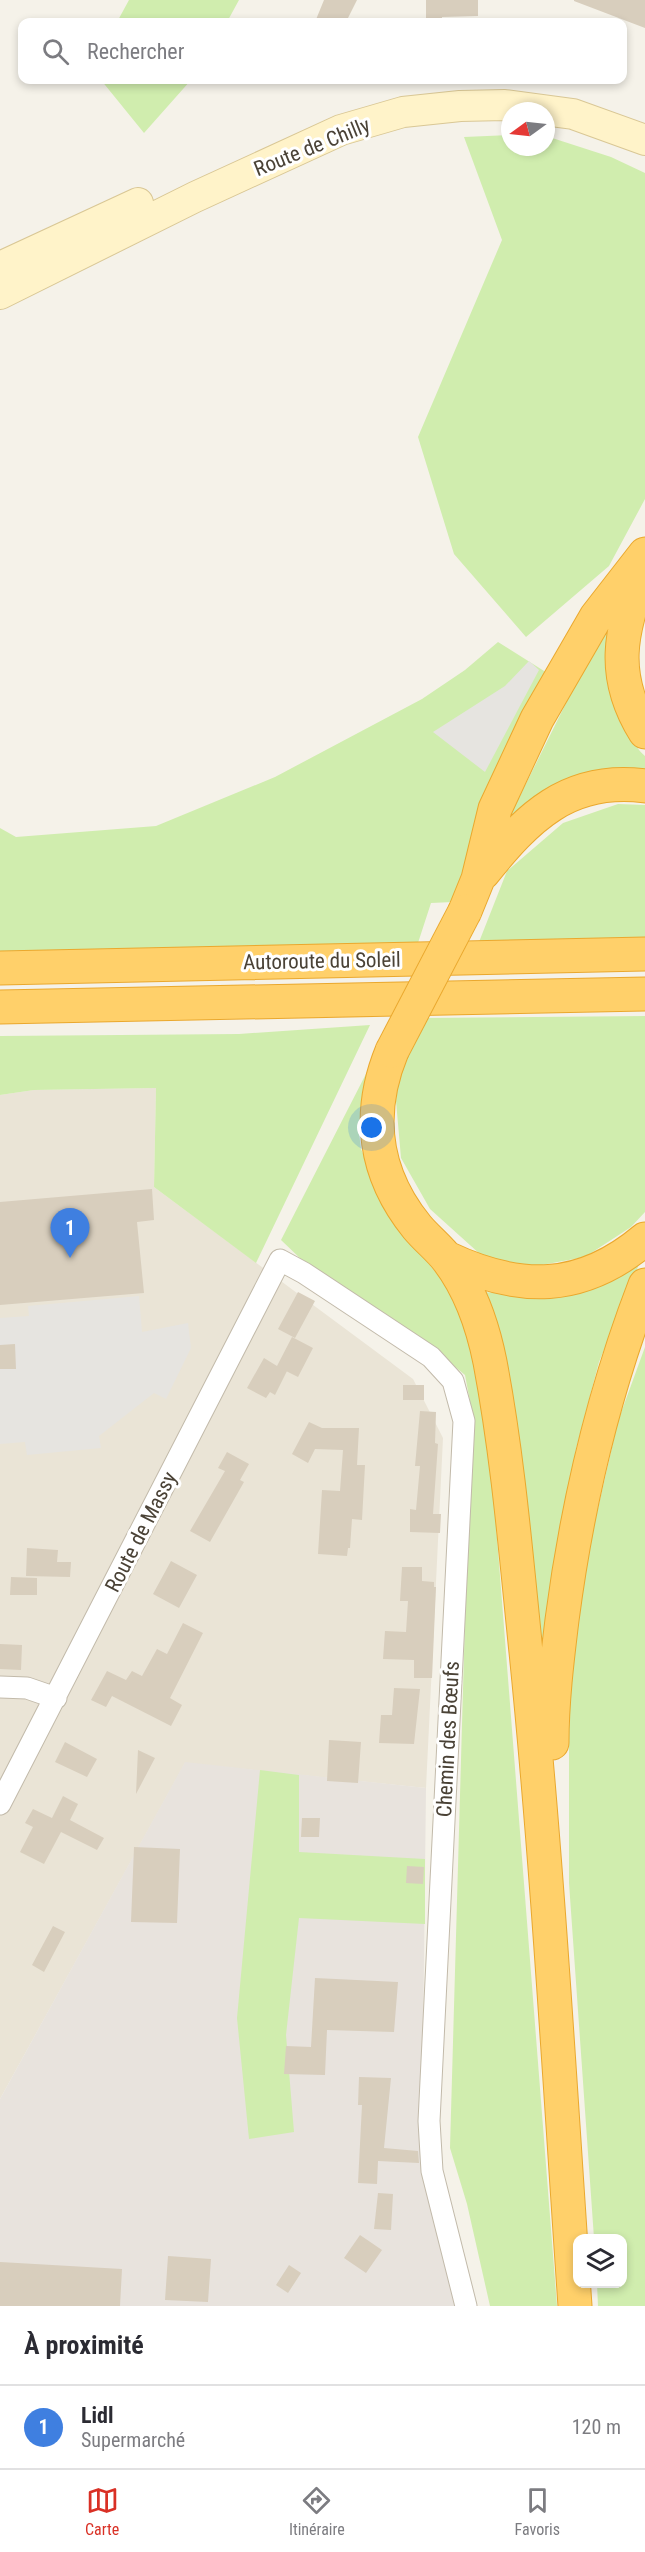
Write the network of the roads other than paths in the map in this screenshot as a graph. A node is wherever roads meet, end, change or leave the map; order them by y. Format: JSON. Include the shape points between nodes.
{"nodes":[{"id":1,"x":645,"y":121,"type":"edge"},
{"id":2,"x":645,"y":140,"type":"edge"},
{"id":3,"x":0,"y":267,"type":"edge"},
{"id":4,"x":0,"y":294,"type":"edge"},
{"id":5,"x":645,"y":554,"type":"edge"},
{"id":6,"x":645,"y":567,"type":"edge"},
{"id":7,"x":645,"y":732,"type":"edge"},
{"id":8,"x":645,"y":786,"type":"edge"},
{"id":9,"x":478,"y":879,"type":"junction"},
{"id":10,"x":645,"y":954,"type":"edge"},
{"id":11,"x":0,"y":968,"type":"edge"},
{"id":12,"x":645,"y":994,"type":"edge"},
{"id":13,"x":0,"y":1007,"type":"edge"},
{"id":14,"x":645,"y":1239,"type":"edge"},
{"id":15,"x":447,"y":1258,"type":"junction"},
{"id":16,"x":280,"y":1260,"type":"joint"},
{"id":17,"x":645,"y":1285,"type":"edge"},
{"id":18,"x":0,"y":1687,"type":"edge"},
{"id":19,"x":56,"y":1698,"type":"junction"},
{"id":20,"x":0,"y":1804,"type":"edge"},
{"id":21,"x":579,"y":2234,"type":"edge"},
{"id":22,"x":582,"y":2288,"type":"edge"},
{"id":23,"x":466,"y":2306,"type":"edge"},
{"id":24,"x":575,"y":2306,"type":"edge"},
{"id":25,"x":584,"y":2306,"type":"edge"}],
"edges":[{"from":1,"to":3,"type":"main road","name":"Route de Chilly","via":[[605,105],[525,90],[465,86],[387,97],[324,117]]},
{"from":2,"to":4,"type":"main road","name":"Route de Chilly","via":[[573,114],[505,105],[403,112],[341,130]]},
{"from":5,"to":9,"type":"highway","via":[[596,617],[537,719],[495,809]]},
{"from":6,"to":7,"type":"highway","via":[[626,618],[621,646],[630,700]]},
{"from":8,"to":9,"type":"highway","via":[[594,787],[558,800],[512,837]]},
{"from":9,"to":15,"type":"highway","bridge":true,"via":[[383,1071],[376,1110],[381,1156],[400,1202]]},
{"from":10,"to":11,"type":"highway","name":"Autoroute du Soleil"},
{"from":12,"to":13,"type":"highway","name":"Autoroute du Soleil"},
{"from":14,"to":15,"type":"highway","via":[[604,1267],[550,1282],[500,1278]]},
{"from":15,"to":24,"type":"highway","via":[[460,1278],[481,1330],[499,1419],[534,1729]]},
{"from":16,"to":19,"type":"street","name":"Route de Massy"},
{"from":16,"to":23,"type":"street","name":"Chemin des Bœufs","via":[[431,1357],[453,1381],[464,1421],[429,2121],[432,2171]]},
{"from":17,"to":21,"type":"highway","via":[[614,1372],[583,1489],[554,1692],[556,1864]]},
{"from":18,"to":19,"type":"street","via":[[27,1688]]},
{"from":19,"to":20,"type":"street","name":"Route de Massy"},
{"from":22,"to":25,"type":"highway"}]}
